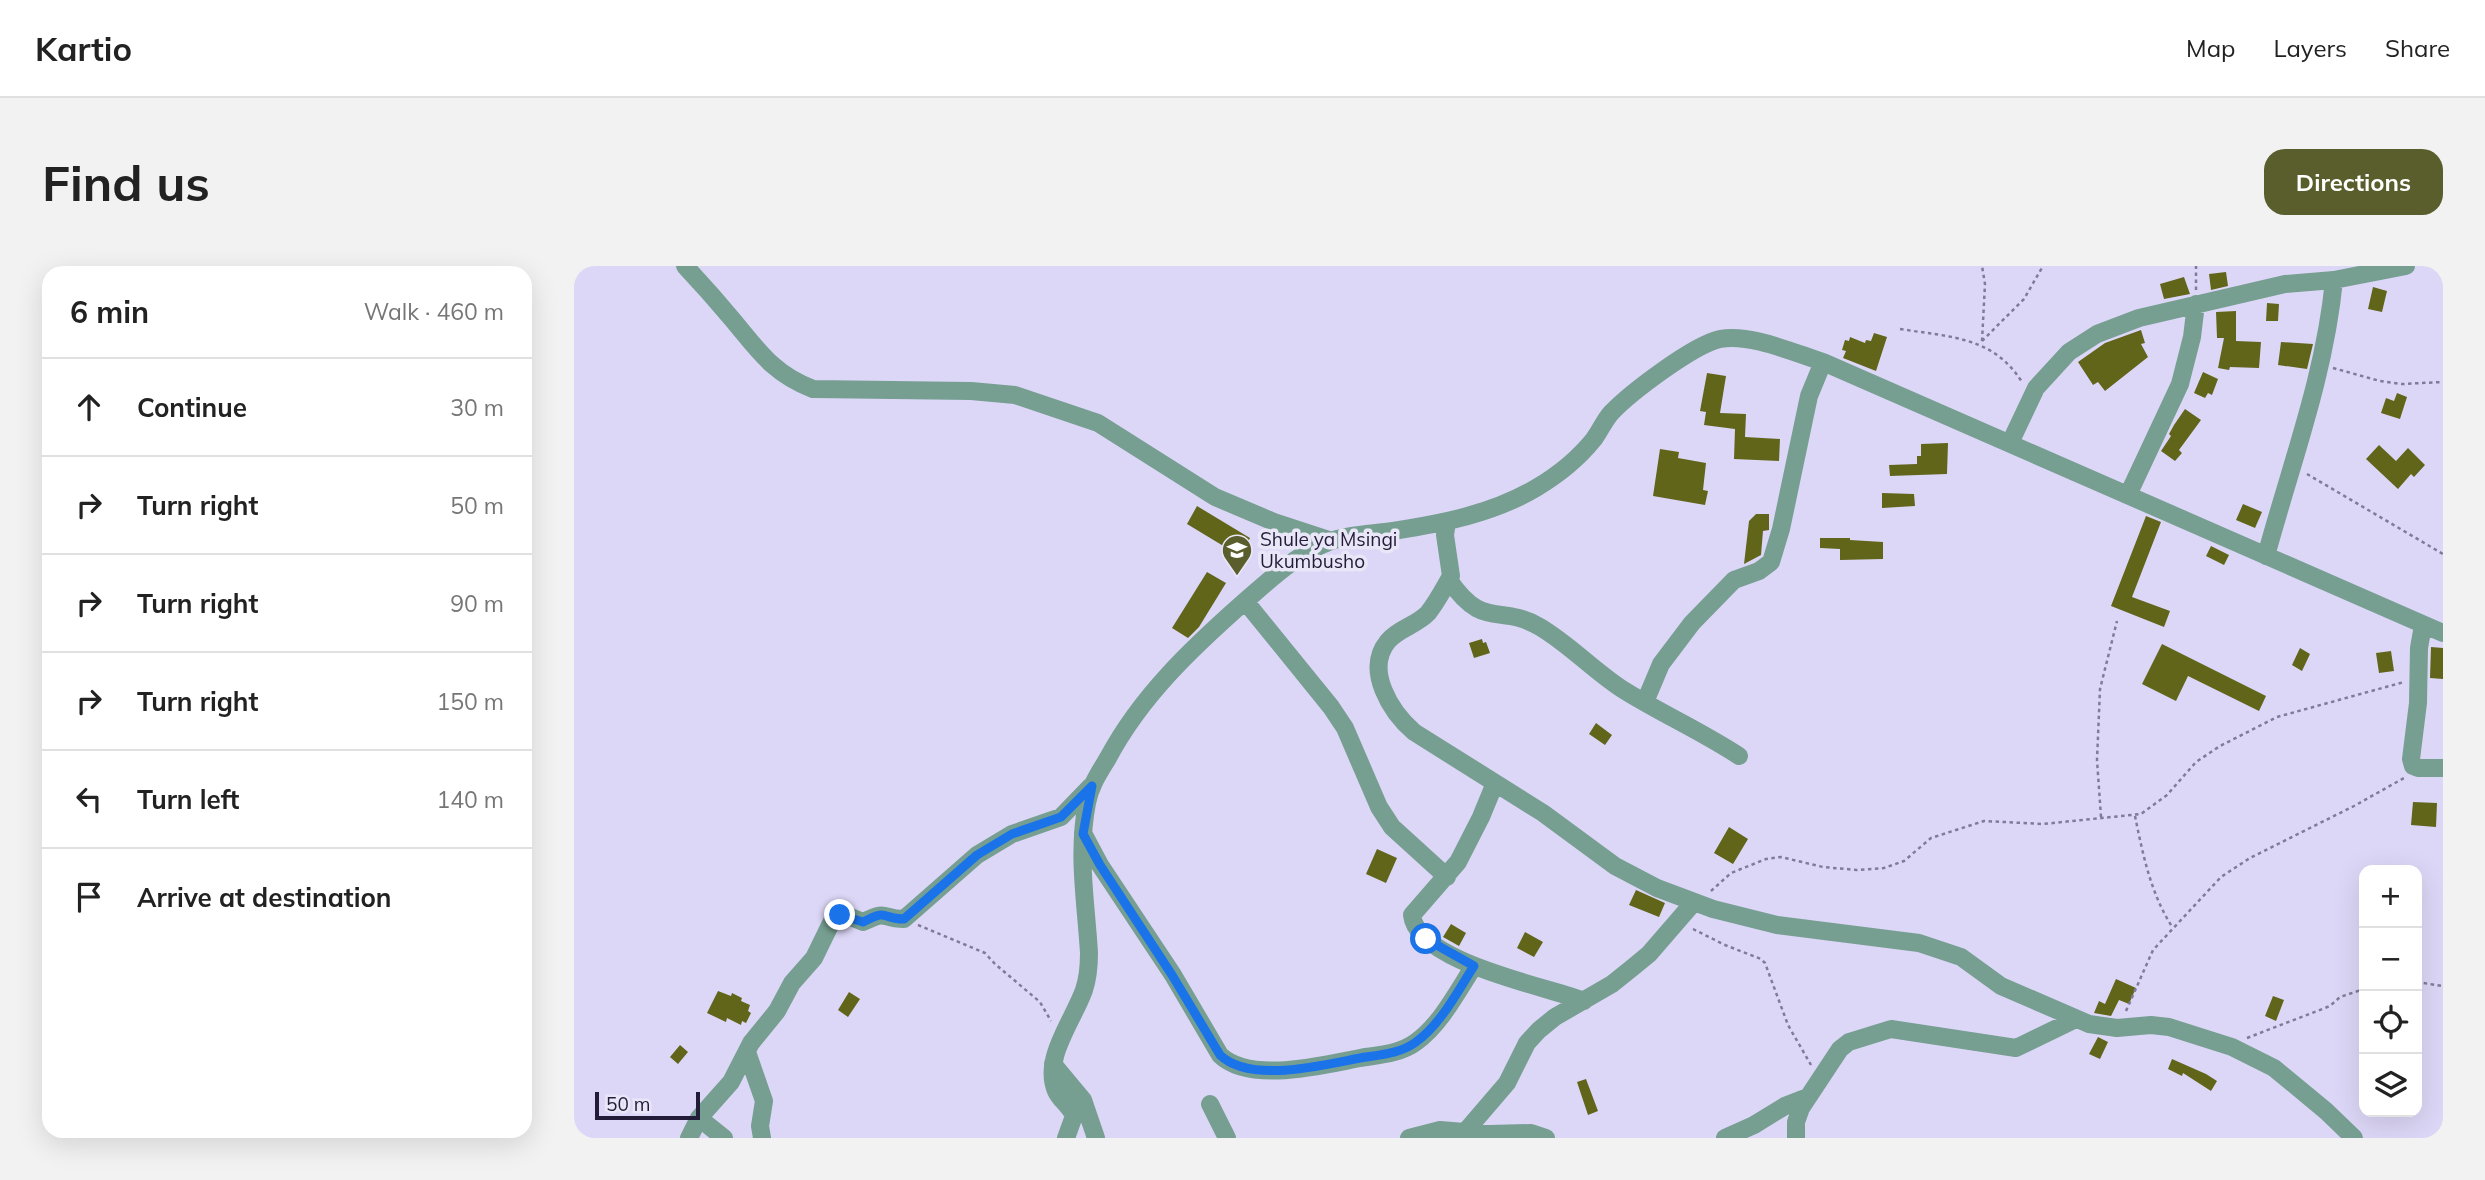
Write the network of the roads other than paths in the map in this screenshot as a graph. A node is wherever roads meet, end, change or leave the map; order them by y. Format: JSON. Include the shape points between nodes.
{"nodes":[{"id":1,"x":685,"y":266,"type":"edge"},
{"id":2,"x":2406,"y":266,"type":"edge"},
{"id":3,"x":2334,"y":280,"type":"junction"},
{"id":4,"x":2196,"y":304,"type":"junction"},
{"id":5,"x":1823,"y":362,"type":"junction"},
{"id":6,"x":2010,"y":443,"type":"junction"},
{"id":7,"x":2128,"y":495,"type":"junction"},
{"id":8,"x":1447,"y":522,"type":"junction"},
{"id":9,"x":1332,"y":541,"type":"junction"},
{"id":10,"x":2266,"y":556,"type":"junction"},
{"id":11,"x":1449,"y":580,"type":"junction"},
{"id":12,"x":1245,"y":601,"type":"junction"},
{"id":13,"x":2436,"y":626,"type":"edge"},
{"id":14,"x":1646,"y":702,"type":"junction"},
{"id":15,"x":1739,"y":755,"type":"dead end"},
{"id":16,"x":2443,"y":768,"type":"edge"},
{"id":17,"x":1495,"y":783,"type":"junction"},
{"id":18,"x":1092,"y":786,"type":"junction"},
{"id":19,"x":1083,"y":834,"type":"junction"},
{"id":20,"x":1447,"y":877,"type":"junction"},
{"id":21,"x":1697,"y":903,"type":"junction"},
{"id":22,"x":1474,"y":966,"type":"junction"},
{"id":23,"x":1584,"y":1000,"type":"junction"},
{"id":24,"x":2076,"y":1018,"type":"junction"},
{"id":25,"x":747,"y":1052,"type":"junction"},
{"id":26,"x":1053,"y":1064,"type":"junction"},
{"id":27,"x":1808,"y":1097,"type":"junction"},
{"id":28,"x":1210,"y":1104,"type":"dead end"},
{"id":29,"x":699,"y":1118,"type":"junction"},
{"id":30,"x":1465,"y":1132,"type":"junction"},
{"id":31,"x":1417,"y":1137,"type":"edge"},
{"id":32,"x":689,"y":1138,"type":"edge"},
{"id":33,"x":724,"y":1138,"type":"edge"},
{"id":34,"x":762,"y":1138,"type":"edge"},
{"id":35,"x":1066,"y":1138,"type":"edge"},
{"id":36,"x":1096,"y":1138,"type":"edge"},
{"id":37,"x":1227,"y":1138,"type":"edge"},
{"id":38,"x":1546,"y":1138,"type":"edge"},
{"id":39,"x":1725,"y":1138,"type":"edge"},
{"id":40,"x":1796,"y":1138,"type":"edge"},
{"id":41,"x":2354,"y":1138,"type":"edge"}],
"edges":[{"from":1,"to":9,"type":"street","via":[[762,357],[801,384],[813,389],[1015,395],[1098,423],[1215,497]]},
{"from":2,"to":3,"type":"street"},
{"from":3,"to":4,"type":"street","via":[[2285,284]]},
{"from":3,"to":10,"type":"street","via":[[2321,368]]},
{"from":4,"to":6,"type":"street","via":[[2139,318],[2097,334],[2069,352],[2036,388]]},
{"from":4,"to":7,"type":"street","via":[[2180,384]]},
{"from":5,"to":6,"type":"street"},
{"from":5,"to":8,"type":"street","via":[[1757,342],[1719,339],[1677,360],[1623,402],[1562,472],[1492,509]]},
{"from":5,"to":14,"type":"street","via":[[1810,396],[1771,562],[1734,580],[1692,623],[1661,664]]},
{"from":6,"to":7,"type":"street"},
{"from":7,"to":10,"type":"street"},
{"from":8,"to":9,"type":"street"},
{"from":8,"to":11,"type":"street"},
{"from":9,"to":12,"type":"street","via":[[1291,561]]},
{"from":10,"to":13,"type":"street"},
{"from":11,"to":14,"type":"street","via":[[1471,607],[1494,616],[1523,618],[1540,627]]},
{"from":11,"to":17,"type":"street","via":[[1427,614],[1387,642],[1378,666],[1380,679],[1402,721]]},
{"from":12,"to":18,"type":"street","via":[[1156,688],[1120,734]]},
{"from":12,"to":20,"type":"street","via":[[1345,728],[1392,827]]},
{"from":13,"to":16,"type":"street","via":[[2419,648],[2411,746],[2413,765]]},
{"from":14,"to":15,"type":"street"},
{"from":17,"to":20,"type":"street","via":[[1467,847]]},
{"from":17,"to":21,"type":"street","via":[[1615,866]]},
{"from":18,"to":19,"type":"street"},
{"from":18,"to":25,"type":"street","via":[[1061,817],[1012,834],[977,855],[904,919],[882,914],[863,922],[846,915],[834,917],[814,958]]},
{"from":19,"to":22,"type":"street","via":[[1227,1062],[1278,1070],[1403,1049],[1429,1032]]},
{"from":19,"to":26,"type":"street","via":[[1081,873],[1089,969]]},
{"from":20,"to":22,"type":"street","via":[[1414,912],[1413,923],[1420,935]]},
{"from":21,"to":23,"type":"street","via":[[1649,954]]},
{"from":21,"to":24,"type":"street","via":[[1777,925],[1900,939],[1937,948],[1969,962],[2001,986]]},
{"from":22,"to":23,"type":"street"},
{"from":23,"to":30,"type":"street","via":[[1555,1017],[1527,1043],[1507,1083]]},
{"from":24,"to":27,"type":"street","via":[[2016,1048],[1888,1030],[1844,1045]]},
{"from":24,"to":41,"type":"street","via":[[2089,1024],[2169,1027],[2232,1047],[2274,1068]]},
{"from":25,"to":29,"type":"street","via":[[731,1082]]},
{"from":25,"to":34,"type":"street","via":[[764,1101]]},
{"from":26,"to":35,"type":"street","via":[[1056,1093],[1074,1116]]},
{"from":26,"to":36,"type":"street","via":[[1083,1100]]},
{"from":27,"to":39,"type":"street"},
{"from":27,"to":40,"type":"street","via":[[1796,1122]]},
{"from":28,"to":37,"type":"street"},
{"from":29,"to":32,"type":"street"},
{"from":29,"to":33,"type":"street"},
{"from":30,"to":31,"type":"street","via":[[1440,1130]]},
{"from":30,"to":38,"type":"street","via":[[1531,1133]]}]}
